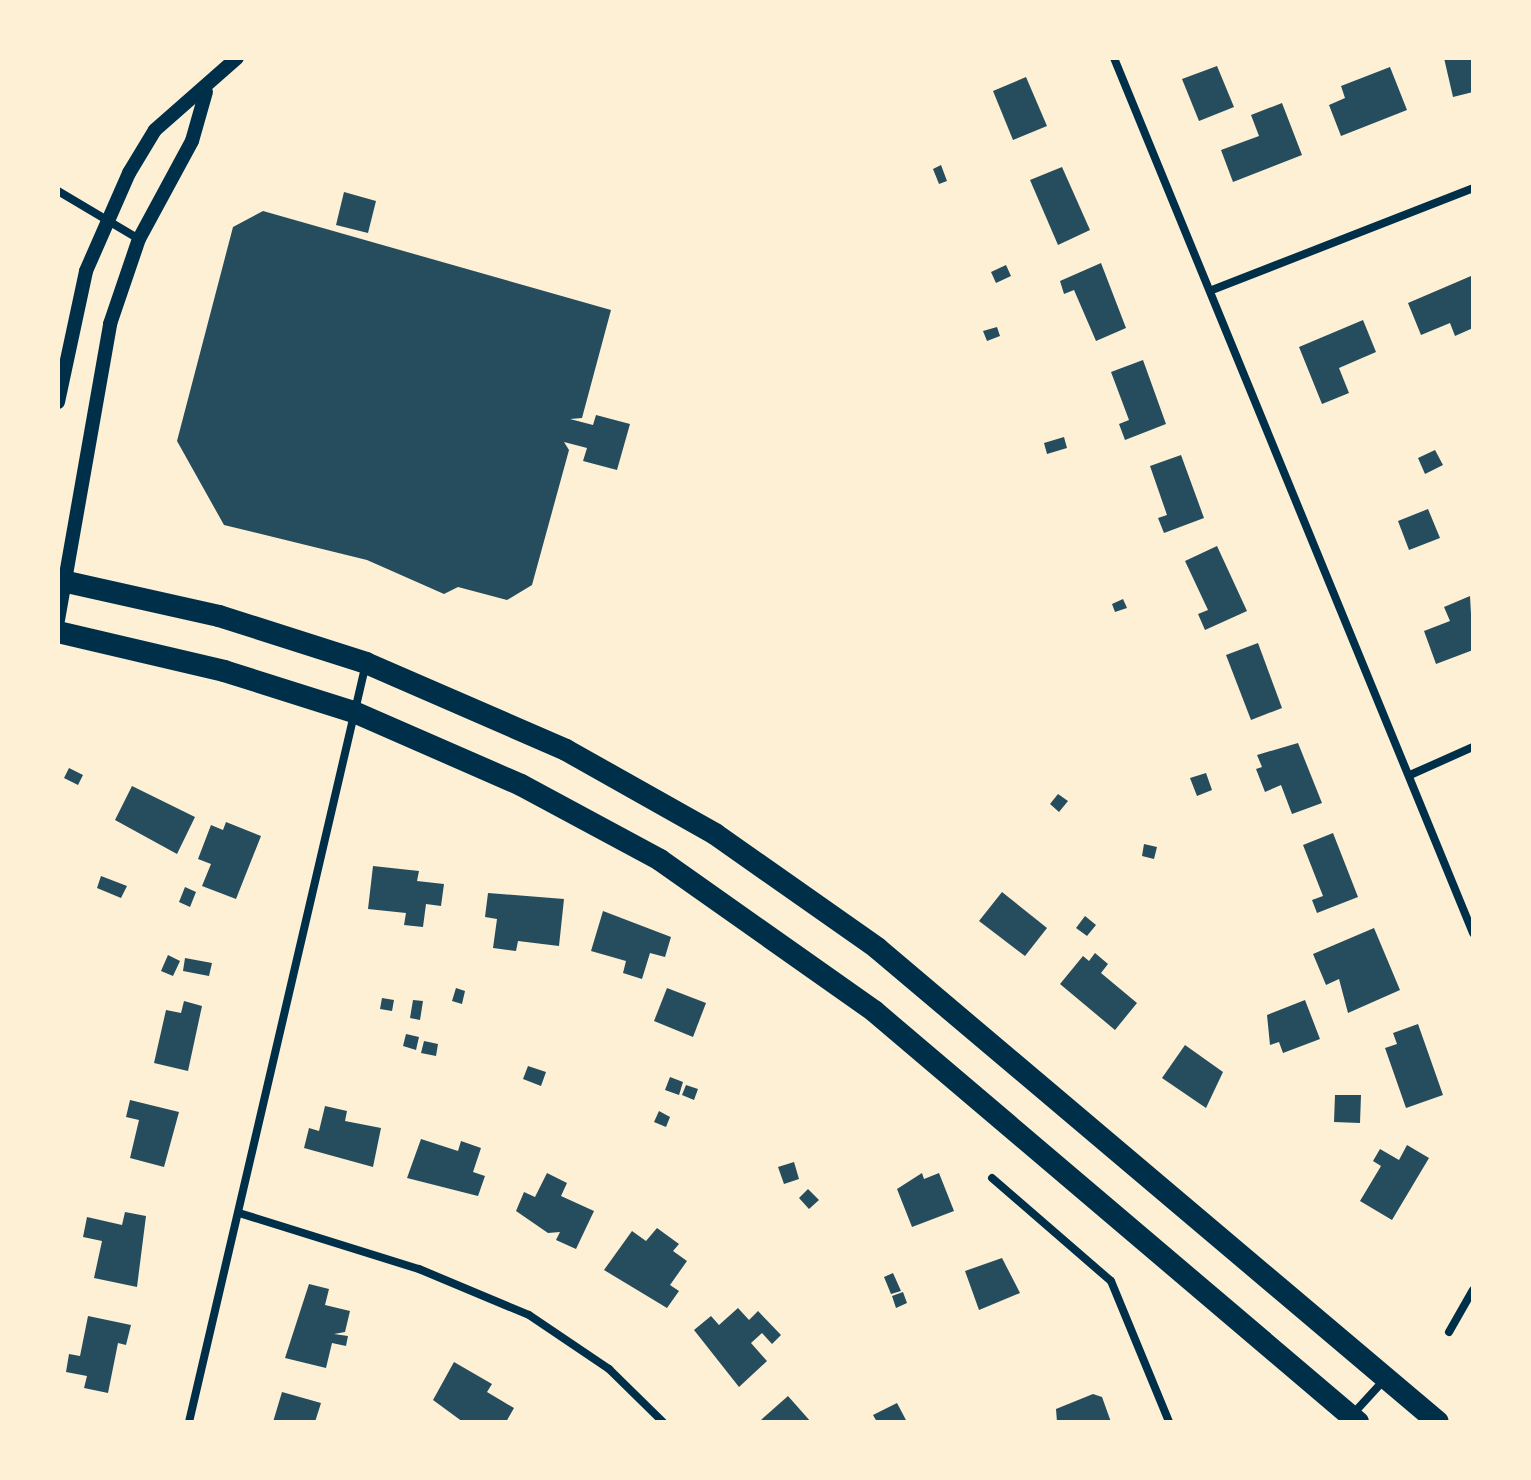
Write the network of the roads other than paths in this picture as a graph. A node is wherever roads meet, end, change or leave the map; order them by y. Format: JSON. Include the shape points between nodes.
{"nodes":[{"id":1,"x":237,"y":58,"type":"edge"},
{"id":2,"x":1114,"y":58,"type":"edge"},
{"id":3,"x":206,"y":92,"type":"junction"},
{"id":4,"x":1473,"y":188,"type":"edge"},
{"id":5,"x":58,"y":191,"type":"edge"},
{"id":6,"x":106,"y":222,"type":"junction"},
{"id":7,"x":139,"y":239,"type":"junction"},
{"id":8,"x":1212,"y":290,"type":"junction"},
{"id":9,"x":58,"y":402,"type":"edge"},
{"id":10,"x":61,"y":581,"type":"edge"},
{"id":11,"x":58,"y":620,"type":"edge"},
{"id":12,"x":58,"y":632,"type":"edge"},
{"id":13,"x":366,"y":663,"type":"junction"},
{"id":14,"x":354,"y":712,"type":"junction"},
{"id":15,"x":1473,"y":747,"type":"edge"},
{"id":16,"x":1410,"y":775,"type":"junction"},
{"id":17,"x":1473,"y":933,"type":"edge"},
{"id":18,"x":992,"y":1178,"type":"dead end"},
{"id":19,"x":239,"y":1213,"type":"junction"},
{"id":20,"x":1473,"y":1290,"type":"edge"},
{"id":21,"x":1449,"y":1332,"type":"dead end"},
{"id":22,"x":1385,"y":1379,"type":"junction"},
{"id":23,"x":1352,"y":1420,"type":"edge"},
{"id":24,"x":189,"y":1422,"type":"edge"},
{"id":25,"x":663,"y":1422,"type":"edge"},
{"id":26,"x":1169,"y":1422,"type":"edge"},
{"id":27,"x":1438,"y":1422,"type":"edge"}],
"edges":[{"from":1,"to":3,"type":"street"},
{"from":2,"to":8,"type":"street"},
{"from":3,"to":6,"type":"street","via":[[155,130]]},
{"from":3,"to":7,"type":"street","via":[[192,141]]},
{"from":4,"to":8,"type":"street"},
{"from":5,"to":6,"type":"street"},
{"from":6,"to":7,"type":"street"},
{"from":6,"to":9,"type":"street","via":[[72,318]]},
{"from":7,"to":10,"type":"street","via":[[110,324]]},
{"from":8,"to":16,"type":"street"},
{"from":10,"to":11,"type":"street"},
{"from":10,"to":13,"type":"highway","via":[[219,616]]},
{"from":12,"to":14,"type":"highway","via":[[224,671]]},
{"from":13,"to":14,"type":"street"},
{"from":13,"to":22,"type":"highway","via":[[608,772],[789,882],[877,948]]},
{"from":14,"to":19,"type":"street"},
{"from":14,"to":23,"type":"highway","via":[[571,811],[789,945]]},
{"from":15,"to":16,"type":"street"},
{"from":16,"to":17,"type":"street"},
{"from":18,"to":26,"type":"street","via":[[1111,1281]]},
{"from":19,"to":24,"type":"street"},
{"from":19,"to":25,"type":"street","via":[[419,1269],[529,1315],[609,1369]]},
{"from":20,"to":21,"type":"street"},
{"from":22,"to":23,"type":"street"},
{"from":22,"to":27,"type":"highway"}]}
